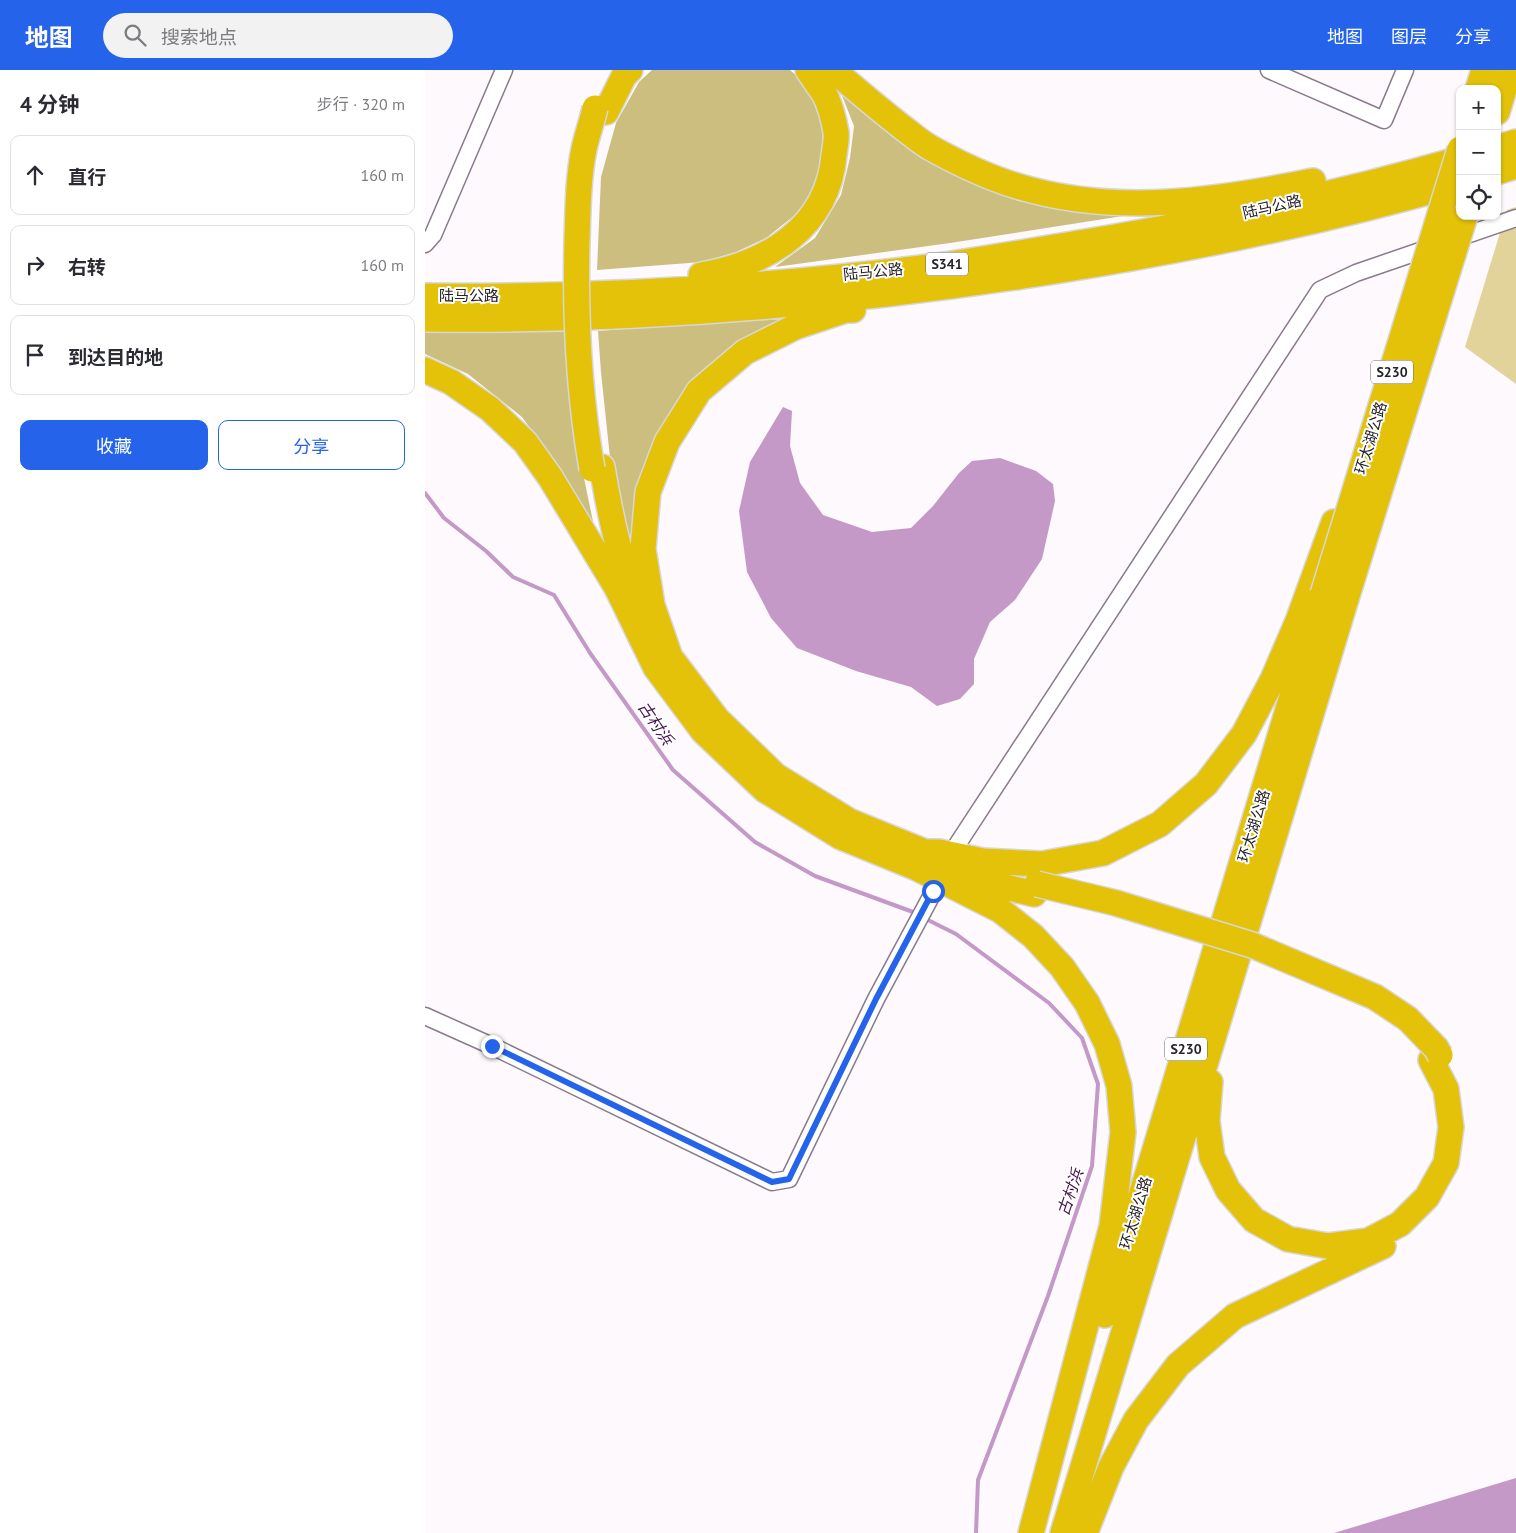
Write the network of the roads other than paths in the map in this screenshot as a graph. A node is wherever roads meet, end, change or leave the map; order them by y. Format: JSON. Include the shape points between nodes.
{"nodes":[{"id":1,"x":504,"y":70,"type":"edge"},
{"id":2,"x":615,"y":70,"type":"edge"},
{"id":3,"x":630,"y":70,"type":"edge"},
{"id":4,"x":808,"y":70,"type":"edge"},
{"id":5,"x":833,"y":70,"type":"edge"},
{"id":6,"x":1269,"y":70,"type":"edge"},
{"id":7,"x":1405,"y":70,"type":"edge"},
{"id":8,"x":1483,"y":70,"type":"edge"},
{"id":9,"x":1510,"y":70,"type":"edge"},
{"id":10,"x":1479,"y":85,"type":"edge"},
{"id":11,"x":1501,"y":99,"type":"edge"},
{"id":12,"x":601,"y":110,"type":"junction"},
{"id":13,"x":1516,"y":138,"type":"edge"},
{"id":14,"x":1501,"y":141,"type":"edge"},
{"id":15,"x":1516,"y":142,"type":"edge"},
{"id":16,"x":1501,"y":147,"type":"edge"},
{"id":17,"x":1456,"y":150,"type":"edge"},
{"id":18,"x":1456,"y":160,"type":"edge"},
{"id":19,"x":1456,"y":162,"type":"edge"},
{"id":20,"x":1516,"y":166,"type":"edge"},
{"id":21,"x":1501,"y":171,"type":"edge"},
{"id":22,"x":1456,"y":184,"type":"edge"},
{"id":23,"x":1516,"y":218,"type":"edge"},
{"id":24,"x":1464,"y":220,"type":"edge"},
{"id":25,"x":1307,"y":222,"type":"junction"},
{"id":26,"x":425,"y":244,"type":"edge"},
{"id":27,"x":425,"y":287,"type":"edge"},
{"id":28,"x":425,"y":296,"type":"edge"},
{"id":29,"x":425,"y":319,"type":"edge"},
{"id":30,"x":425,"y":370,"type":"edge"},
{"id":31,"x":597,"y":468,"type":"junction"},
{"id":32,"x":617,"y":588,"type":"junction"},
{"id":33,"x":1326,"y":594,"type":"junction"},
{"id":34,"x":670,"y":657,"type":"junction"},
{"id":35,"x":1315,"y":699,"type":"junction"},
{"id":36,"x":955,"y":848,"type":"dead end"},
{"id":37,"x":921,"y":860,"type":"junction"},
{"id":38,"x":933,"y":891,"type":"dead end"},
{"id":39,"x":425,"y":1016,"type":"edge"},
{"id":40,"x":1435,"y":1058,"type":"junction"},
{"id":41,"x":1042,"y":1503,"type":"junction"},
{"id":42,"x":1031,"y":1533,"type":"edge"},
{"id":43,"x":1063,"y":1533,"type":"edge"},
{"id":44,"x":1085,"y":1533,"type":"edge"}],
"edges":[{"from":1,"to":26,"type":"street","via":[[433,235]]},
{"from":2,"to":12,"type":"highway"},
{"from":3,"to":12,"type":"highway"},
{"from":4,"to":27,"type":"highway","via":[[825,96],[836,133],[833,174],[817,210],[792,237],[761,258],[725,271],[688,276]]},
{"from":5,"to":17,"type":"highway","via":[[929,147],[971,169],[1017,186],[1064,197],[1161,203],[1256,192]]},
{"from":6,"to":7,"type":"street","via":[[1384,120]]},
{"from":8,"to":10,"type":"highway"},
{"from":9,"to":11,"type":"highway"},
{"from":12,"to":31,"type":"highway","via":[[589,192],[588,270],[589,350]]},
{"from":13,"to":14,"type":"highway"},
{"from":15,"to":16,"type":"highway"},
{"from":18,"to":28,"type":"highway","name":"陆马公路","number":"S341","via":[[1260,210],[1103,240],[945,264],[786,282],[626,293]]},
{"from":19,"to":33,"type":"highway","name":"环太湖公路","number":"S230","bridge":true},
{"from":20,"to":21,"type":"highway"},
{"from":22,"to":25,"type":"highway","name":"陆马公路","number":"S341"},
{"from":23,"to":36,"type":"street","via":[[1356,273],[1320,290]]},
{"from":24,"to":33,"type":"highway","name":"环太湖公路","number":"S230","bridge":true},
{"from":25,"to":29,"type":"highway","name":"陆马公路","number":"S341","via":[[1265,233],[1107,262],[939,288],[627,316]]},
{"from":25,"to":34,"type":"highway","via":[[1109,274],[950,299],[846,310],[795,327],[745,352],[699,391],[667,442],[648,492],[643,549],[652,605]]},
{"from":30,"to":32,"type":"highway","via":[[451,382],[490,409],[525,442]]},
{"from":31,"to":32,"type":"highway","via":[[598,509]]},
{"from":31,"to":34,"type":"highway","via":[[629,583]]},
{"from":32,"to":37,"type":"highway","via":[[656,668],[703,731],[765,790],[841,837]]},
{"from":33,"to":35,"type":"highway","name":"环太湖公路","number":"S230"},
{"from":33,"to":37,"type":"highway","via":[[1298,621],[1245,734],[1206,784],[1160,824],[1103,853],[1042,864],[983,861],[939,852]]},
{"from":33,"to":41,"type":"highway","name":"环太湖公路","number":"S230","via":[[1142,1194]]},
{"from":34,"to":37,"type":"highway","via":[[717,719],[776,776]]},
{"from":35,"to":40,"type":"highway","via":[[1268,878],[1215,1054],[1209,1087],[1207,1121],[1212,1157],[1228,1190],[1253,1220],[1288,1239],[1328,1246],[1368,1241],[1400,1224],[1427,1197],[1446,1163],[1451,1127],[1446,1089]]},
{"from":35,"to":43,"type":"highway","name":"环太湖公路","number":"S230"},
{"from":37,"to":40,"type":"highway","bridge":true,"via":[[953,864],[1036,889],[1117,903],[1252,945],[1375,997],[1408,1019],[1436,1048]]},
{"from":37,"to":41,"type":"highway","via":[[1000,910],[1033,936],[1062,967],[1087,1004],[1107,1044],[1119,1086],[1123,1132],[1112,1226]]},
{"from":38,"to":39,"type":"street","via":[[876,999],[789,1179],[772,1182]]},
{"from":40,"to":44,"type":"highway","via":[[1457,1086],[1462,1127],[1456,1166],[1435,1204],[1407,1233],[1235,1316],[1178,1365],[1136,1420],[1111,1467]]},
{"from":41,"to":42,"type":"highway"}]}
